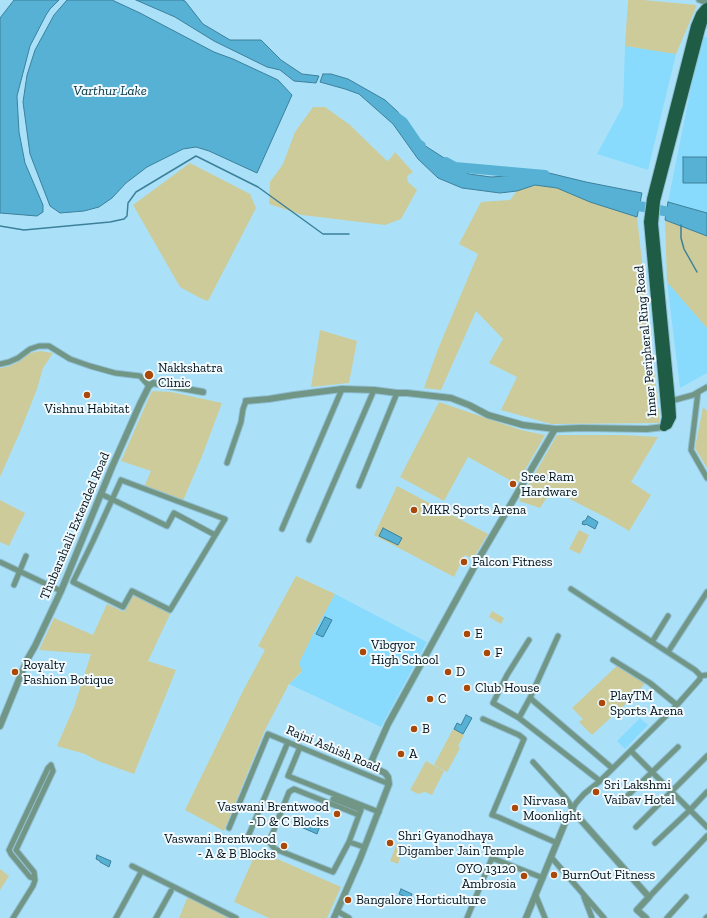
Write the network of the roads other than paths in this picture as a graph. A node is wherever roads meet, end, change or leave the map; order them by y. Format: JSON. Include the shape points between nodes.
{"nodes":[{"id":1,"x":700,"y":0,"type":"edge"},
{"id":2,"x":707,"y":3,"type":"edge"},
{"id":3,"x":707,"y":7,"type":"edge"},
{"id":4,"x":707,"y":16,"type":"edge"},
{"id":5,"x":653,"y":200,"type":"junction"},
{"id":6,"x":651,"y":223,"type":"junction"},
{"id":7,"x":0,"y":364,"type":"edge"},
{"id":8,"x":149,"y":386,"type":"junction"},
{"id":9,"x":707,"y":387,"type":"edge"},
{"id":10,"x":342,"y":389,"type":"junction"},
{"id":11,"x":374,"y":390,"type":"junction"},
{"id":12,"x":203,"y":392,"type":"dead end"},
{"id":13,"x":397,"y":393,"type":"junction"},
{"id":14,"x":696,"y":394,"type":"junction"},
{"id":15,"x":246,"y":401,"type":"joint"},
{"id":16,"x":671,"y":401,"type":"junction"},
{"id":17,"x":669,"y":417,"type":"junction"},
{"id":18,"x":664,"y":428,"type":"joint"},
{"id":19,"x":555,"y":429,"type":"junction"},
{"id":20,"x":227,"y":463,"type":"dead end"},
{"id":21,"x":707,"y":478,"type":"edge"},
{"id":22,"x":359,"y":486,"type":"dead end"},
{"id":23,"x":101,"y":494,"type":"junction"},
{"id":24,"x":112,"y":499,"type":"junction"},
{"id":25,"x":282,"y":529,"type":"dead end"},
{"id":26,"x":215,"y":535,"type":"junction"},
{"id":27,"x":82,"y":538,"type":"junction"},
{"id":28,"x":309,"y":540,"type":"dead end"},
{"id":29,"x":93,"y":542,"type":"junction"},
{"id":30,"x":26,"y":556,"type":"dead end"},
{"id":31,"x":0,"y":562,"type":"edge"},
{"id":32,"x":20,"y":571,"type":"junction"},
{"id":33,"x":14,"y":585,"type":"dead end"},
{"id":34,"x":571,"y":588,"type":"dead end"},
{"id":35,"x":61,"y":591,"type":"junction"},
{"id":36,"x":707,"y":592,"type":"edge"},
{"id":37,"x":668,"y":616,"type":"dead end"},
{"id":38,"x":558,"y":636,"type":"dead end"},
{"id":39,"x":529,"y":640,"type":"dead end"},
{"id":40,"x":652,"y":642,"type":"junction"},
{"id":41,"x":668,"y":652,"type":"junction"},
{"id":42,"x":613,"y":660,"type":"dead end"},
{"id":43,"x":707,"y":675,"type":"edge"},
{"id":44,"x":700,"y":676,"type":"junction"},
{"id":45,"x":530,"y":698,"type":"junction"},
{"id":46,"x":677,"y":705,"type":"junction"},
{"id":47,"x":519,"y":718,"type":"junction"},
{"id":48,"x":483,"y":719,"type":"dead end"},
{"id":49,"x":0,"y":726,"type":"edge"},
{"id":50,"x":278,"y":741,"type":"dead end"},
{"id":51,"x":288,"y":744,"type":"junction"},
{"id":52,"x":300,"y":747,"type":"junction"},
{"id":53,"x":678,"y":747,"type":"dead end"},
{"id":54,"x":631,"y":750,"type":"junction"},
{"id":55,"x":707,"y":756,"type":"edge"},
{"id":56,"x":533,"y":762,"type":"dead end"},
{"id":57,"x":612,"y":768,"type":"junction"},
{"id":58,"x":651,"y":771,"type":"junction"},
{"id":59,"x":600,"y":781,"type":"junction"},
{"id":60,"x":389,"y":784,"type":"junction"},
{"id":61,"x":671,"y":792,"type":"junction"},
{"id":62,"x":707,"y":792,"type":"edge"},
{"id":63,"x":333,"y":799,"type":"dead end"},
{"id":64,"x":620,"y":803,"type":"dead end"},
{"id":65,"x":572,"y":810,"type":"junction"},
{"id":66,"x":690,"y":810,"type":"junction"},
{"id":67,"x":28,"y":811,"type":"junction"},
{"id":68,"x":378,"y":812,"type":"junction"},
{"id":69,"x":33,"y":814,"type":"junction"},
{"id":70,"x":359,"y":815,"type":"junction"},
{"id":71,"x":24,"y":825,"type":"junction"},
{"id":72,"x":636,"y":827,"type":"dead end"},
{"id":73,"x":707,"y":827,"type":"edge"},
{"id":74,"x":229,"y":828,"type":"dead end"},
{"id":75,"x":707,"y":836,"type":"edge"},
{"id":76,"x":247,"y":839,"type":"dead end"},
{"id":77,"x":349,"y":842,"type":"junction"},
{"id":78,"x":557,"y":843,"type":"junction"},
{"id":79,"x":655,"y":843,"type":"dead end"},
{"id":80,"x":364,"y":847,"type":"junction"},
{"id":81,"x":551,"y":858,"type":"junction"},
{"id":82,"x":24,"y":860,"type":"junction"},
{"id":83,"x":19,"y":864,"type":"junction"},
{"id":84,"x":306,"y":865,"type":"dead end"},
{"id":85,"x":132,"y":866,"type":"dead end"},
{"id":86,"x":333,"y":872,"type":"junction"},
{"id":87,"x":140,"y":874,"type":"dead end"},
{"id":88,"x":34,"y":878,"type":"junction"},
{"id":89,"x":543,"y":878,"type":"junction"},
{"id":90,"x":171,"y":891,"type":"dead end"},
{"id":91,"x":582,"y":894,"type":"junction"},
{"id":92,"x":536,"y":896,"type":"junction"},
{"id":93,"x":649,"y":897,"type":"junction"},
{"id":94,"x":686,"y":897,"type":"dead end"},
{"id":95,"x":337,"y":911,"type":"junction"},
{"id":96,"x":13,"y":918,"type":"edge"},
{"id":97,"x":116,"y":918,"type":"edge"},
{"id":98,"x":156,"y":918,"type":"edge"},
{"id":99,"x":236,"y":918,"type":"edge"},
{"id":100,"x":334,"y":918,"type":"edge"},
{"id":101,"x":349,"y":918,"type":"edge"},
{"id":102,"x":467,"y":918,"type":"edge"},
{"id":103,"x":526,"y":918,"type":"edge"},
{"id":104,"x":545,"y":918,"type":"edge"},
{"id":105,"x":592,"y":918,"type":"edge"},
{"id":106,"x":604,"y":918,"type":"edge"},
{"id":107,"x":646,"y":918,"type":"edge"},
{"id":108,"x":667,"y":918,"type":"edge"}],
"edges":[{"from":1,"to":2,"type":"street"},
{"from":3,"to":5,"type":"main road","name":"Inner Peripheral Ring Road","via":[[700,14],[695,26]]},
{"from":4,"to":5,"type":"main road","name":"Inner Peripheral Ring Road","via":[[701,28]]},
{"from":5,"to":6,"type":"main road","name":"Inner Peripheral Ring Road"},
{"from":6,"to":16,"type":"main road","name":"Inner Peripheral Ring Road"},
{"from":6,"to":17,"type":"main road","name":"Inner Peripheral Ring Road"},
{"from":7,"to":8,"type":"street","via":[[18,358],[30,349],[49,346],[70,359],[90,366],[140,376]]},
{"from":8,"to":12,"type":"street","via":[[153,383]]},
{"from":8,"to":23,"type":"street","name":"Thubarahalli Extended Road"},
{"from":9,"to":14,"type":"street"},
{"from":10,"to":11,"type":"street"},
{"from":10,"to":15,"type":"street"},
{"from":10,"to":25,"type":"street"},
{"from":11,"to":13,"type":"street"},
{"from":11,"to":28,"type":"street"},
{"from":13,"to":19,"type":"street","via":[[451,398],[488,415],[523,425]]},
{"from":13,"to":22,"type":"street"},
{"from":14,"to":16,"type":"street"},
{"from":14,"to":21,"type":"street","via":[[691,450]]},
{"from":15,"to":20,"type":"street"},
{"from":16,"to":17,"type":"main road","name":"Inner Peripheral Ring Road"},
{"from":17,"to":18,"type":"main road","name":"Inner Peripheral Ring Road"},
{"from":18,"to":19,"type":"street"},
{"from":19,"to":60,"type":"street","via":[[478,560],[384,732],[372,760],[388,777]]},
{"from":23,"to":24,"type":"street"},
{"from":23,"to":27,"type":"street","name":"Thubarahalli Extended Road"},
{"from":24,"to":26,"type":"street","via":[[167,526],[174,513]]},
{"from":24,"to":26,"type":"street","via":[[121,480],[225,519]]},
{"from":24,"to":29,"type":"street"},
{"from":26,"to":29,"type":"street","via":[[170,610],[132,592],[123,607],[73,582]]},
{"from":27,"to":29,"type":"street"},
{"from":27,"to":35,"type":"street","name":"Thubarahalli Extended Road"},
{"from":30,"to":32,"type":"street"},
{"from":31,"to":32,"type":"street"},
{"from":32,"to":33,"type":"street"},
{"from":32,"to":35,"type":"street"},
{"from":34,"to":40,"type":"street"},
{"from":35,"to":49,"type":"street","name":"Thubarahalli Extended Road","via":[[27,660]]},
{"from":36,"to":41,"type":"street"},
{"from":37,"to":40,"type":"street"},
{"from":38,"to":45,"type":"street"},
{"from":39,"to":47,"type":"street","via":[[507,675],[494,703]]},
{"from":40,"to":41,"type":"street"},
{"from":41,"to":44,"type":"street"},
{"from":42,"to":46,"type":"street","via":[[650,683]]},
{"from":43,"to":44,"type":"street"},
{"from":44,"to":46,"type":"street"},
{"from":45,"to":47,"type":"street"},
{"from":45,"to":57,"type":"street"},
{"from":46,"to":54,"type":"street"},
{"from":47,"to":59,"type":"street"},
{"from":48,"to":78,"type":"street","via":[[524,739],[492,815]]},
{"from":50,"to":51,"type":"street"},
{"from":51,"to":52,"type":"street","name":"Rajni Ashish Road"},
{"from":51,"to":74,"type":"street","name":"Rajni Ashish Road","via":[[268,734]]},
{"from":51,"to":76,"type":"street"},
{"from":52,"to":60,"type":"street","name":"Rajni Ashish Road"},
{"from":52,"to":68,"type":"street","via":[[288,776]]},
{"from":53,"to":58,"type":"street"},
{"from":54,"to":57,"type":"street"},
{"from":54,"to":58,"type":"street"},
{"from":55,"to":61,"type":"street"},
{"from":56,"to":65,"type":"street","via":[[565,797]]},
{"from":57,"to":59,"type":"street"},
{"from":58,"to":61,"type":"street"},
{"from":58,"to":64,"type":"street"},
{"from":59,"to":65,"type":"street","via":[[584,794]]},
{"from":60,"to":68,"type":"street"},
{"from":61,"to":66,"type":"street"},
{"from":61,"to":72,"type":"street"},
{"from":62,"to":66,"type":"street"},
{"from":63,"to":70,"type":"street","via":[[361,810]]},
{"from":65,"to":78,"type":"street"},
{"from":65,"to":93,"type":"street"},
{"from":66,"to":73,"type":"street"},
{"from":66,"to":79,"type":"street"},
{"from":67,"to":69,"type":"street"},
{"from":67,"to":69,"type":"street","via":[[48,768],[52,765],[53,771]]},
{"from":67,"to":71,"type":"street"},
{"from":68,"to":80,"type":"street"},
{"from":69,"to":71,"type":"street"},
{"from":70,"to":77,"type":"street"},
{"from":70,"to":86,"type":"street","via":[[294,789],[288,792],[269,842],[275,849]]},
{"from":71,"to":82,"type":"street","via":[[16,850]]},
{"from":71,"to":83,"type":"street","via":[[9,850]]},
{"from":75,"to":93,"type":"street"},
{"from":77,"to":80,"type":"street"},
{"from":77,"to":86,"type":"street"},
{"from":78,"to":81,"type":"street"},
{"from":80,"to":95,"type":"street"},
{"from":81,"to":89,"type":"street"},
{"from":81,"to":91,"type":"street"},
{"from":82,"to":83,"type":"street"},
{"from":82,"to":88,"type":"street","via":[[34,872]]},
{"from":83,"to":88,"type":"street"},
{"from":84,"to":86,"type":"street","via":[[331,875]]},
{"from":85,"to":99,"type":"street"},
{"from":87,"to":97,"type":"street"},
{"from":88,"to":96,"type":"street","via":[[33,886]]},
{"from":89,"to":92,"type":"street"},
{"from":89,"to":102,"type":"street","via":[[492,858]]},
{"from":90,"to":98,"type":"street"},
{"from":91,"to":105,"type":"street"},
{"from":91,"to":106,"type":"street"},
{"from":92,"to":103,"type":"street"},
{"from":92,"to":104,"type":"street"},
{"from":93,"to":107,"type":"street","via":[[636,910]]},
{"from":94,"to":108,"type":"street"},
{"from":95,"to":100,"type":"street"},
{"from":95,"to":101,"type":"street"}]}
